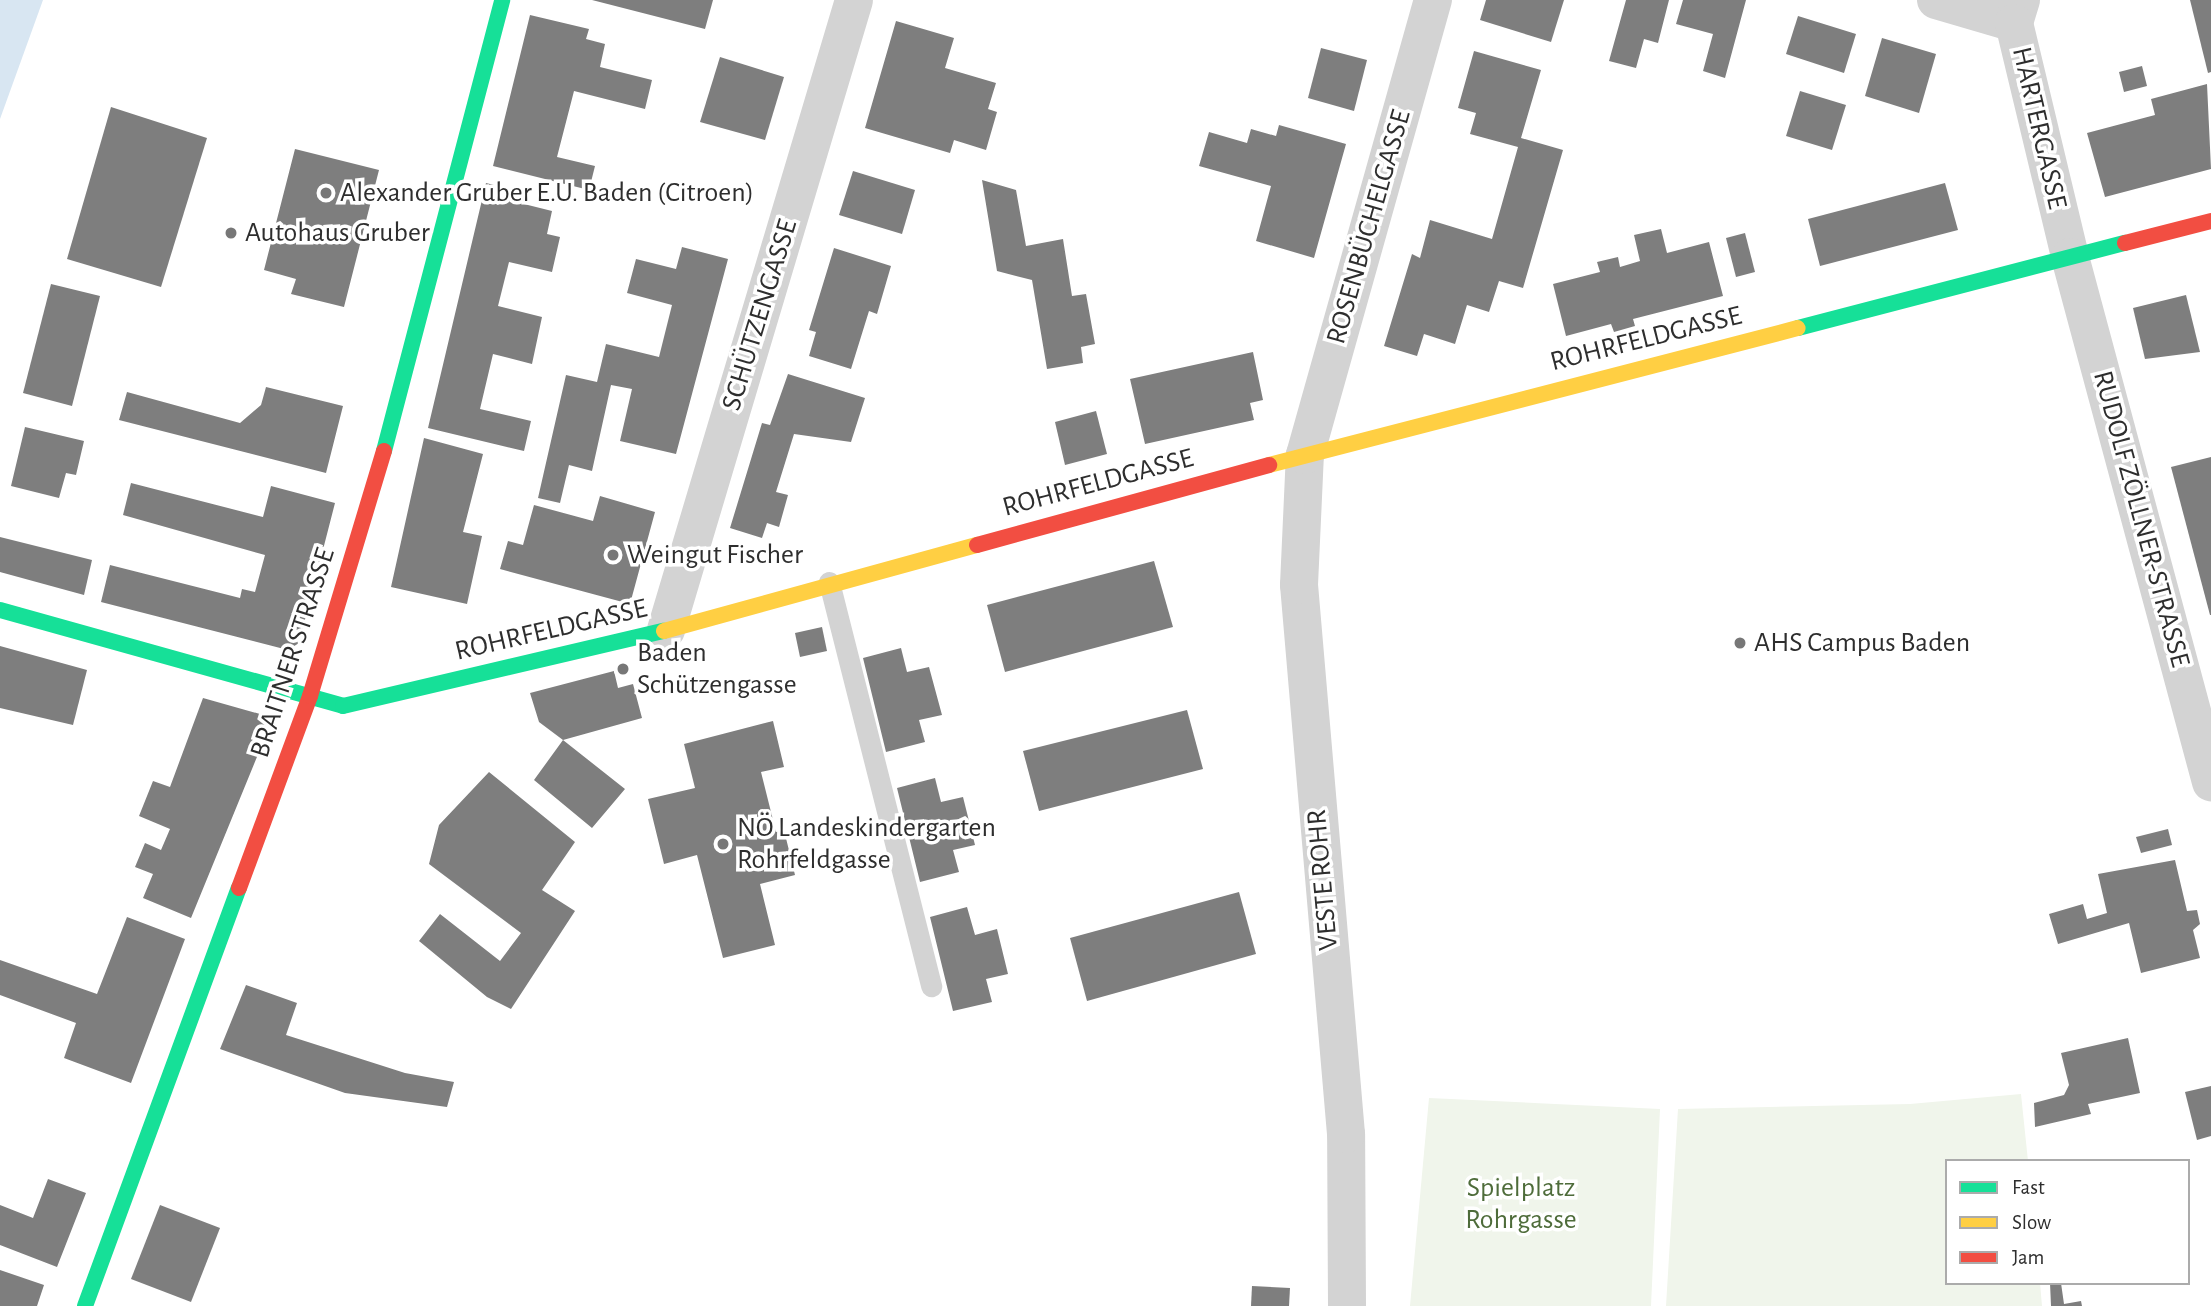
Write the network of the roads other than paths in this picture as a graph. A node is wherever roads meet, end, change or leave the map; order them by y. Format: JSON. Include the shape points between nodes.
{"nodes":[{"id":1,"x":502,"y":0,"type":"edge"},
{"id":2,"x":854,"y":0,"type":"edge"},
{"id":3,"x":1433,"y":0,"type":"edge"},
{"id":4,"x":1936,"y":0,"type":"edge"},
{"id":5,"x":2017,"y":11,"type":"edge"},
{"id":6,"x":2211,"y":221,"type":"edge"},
{"id":7,"x":2070,"y":257,"type":"junction"},
{"id":8,"x":1305,"y":455,"type":"junction"},
{"id":9,"x":829,"y":582,"type":"junction"},
{"id":10,"x":0,"y":610,"type":"edge"},
{"id":11,"x":666,"y":630,"type":"junction"},
{"id":12,"x":310,"y":696,"type":"junction"},
{"id":13,"x":2211,"y":782,"type":"edge"},
{"id":14,"x":931,"y":986,"type":"dead end"},
{"id":15,"x":85,"y":1306,"type":"edge"},
{"id":16,"x":1347,"y":1306,"type":"edge"}],
"edges":[{"from":1,"to":12,"type":"street","name":"BRAITNER STRASSE","via":[[416,344]]},
{"from":2,"to":11,"type":"street","name":"SCHÜTZENGASSE"},
{"from":3,"to":8,"type":"street","name":"ROSENBÜCHELGASSE"},
{"from":4,"to":5,"type":"street"},
{"from":5,"to":7,"type":"street","name":"HARTERGASSE"},
{"from":6,"to":7,"type":"street","name":"ROHRFELDGASSE"},
{"from":7,"to":8,"type":"street","name":"ROHRFELDGASSE"},
{"from":7,"to":13,"type":"street","name":"RUDOLF ZÖLLNER-STRASSE"},
{"from":8,"to":9,"type":"street","name":"ROHRFELDGASSE"},
{"from":8,"to":16,"type":"street","name":"VESTE ROHR","via":[[1299,585],[1346,1134]]},
{"from":9,"to":11,"type":"street","name":"ROHRFELDGASSE"},
{"from":9,"to":14,"type":"lane"},
{"from":10,"to":12,"type":"street","name":"ROHRFELDGASSE"},
{"from":11,"to":12,"type":"street","name":"ROHRFELDGASSE","via":[[343,706]]},
{"from":12,"to":15,"type":"street","name":"BRAITNER STRASSE"}]}
